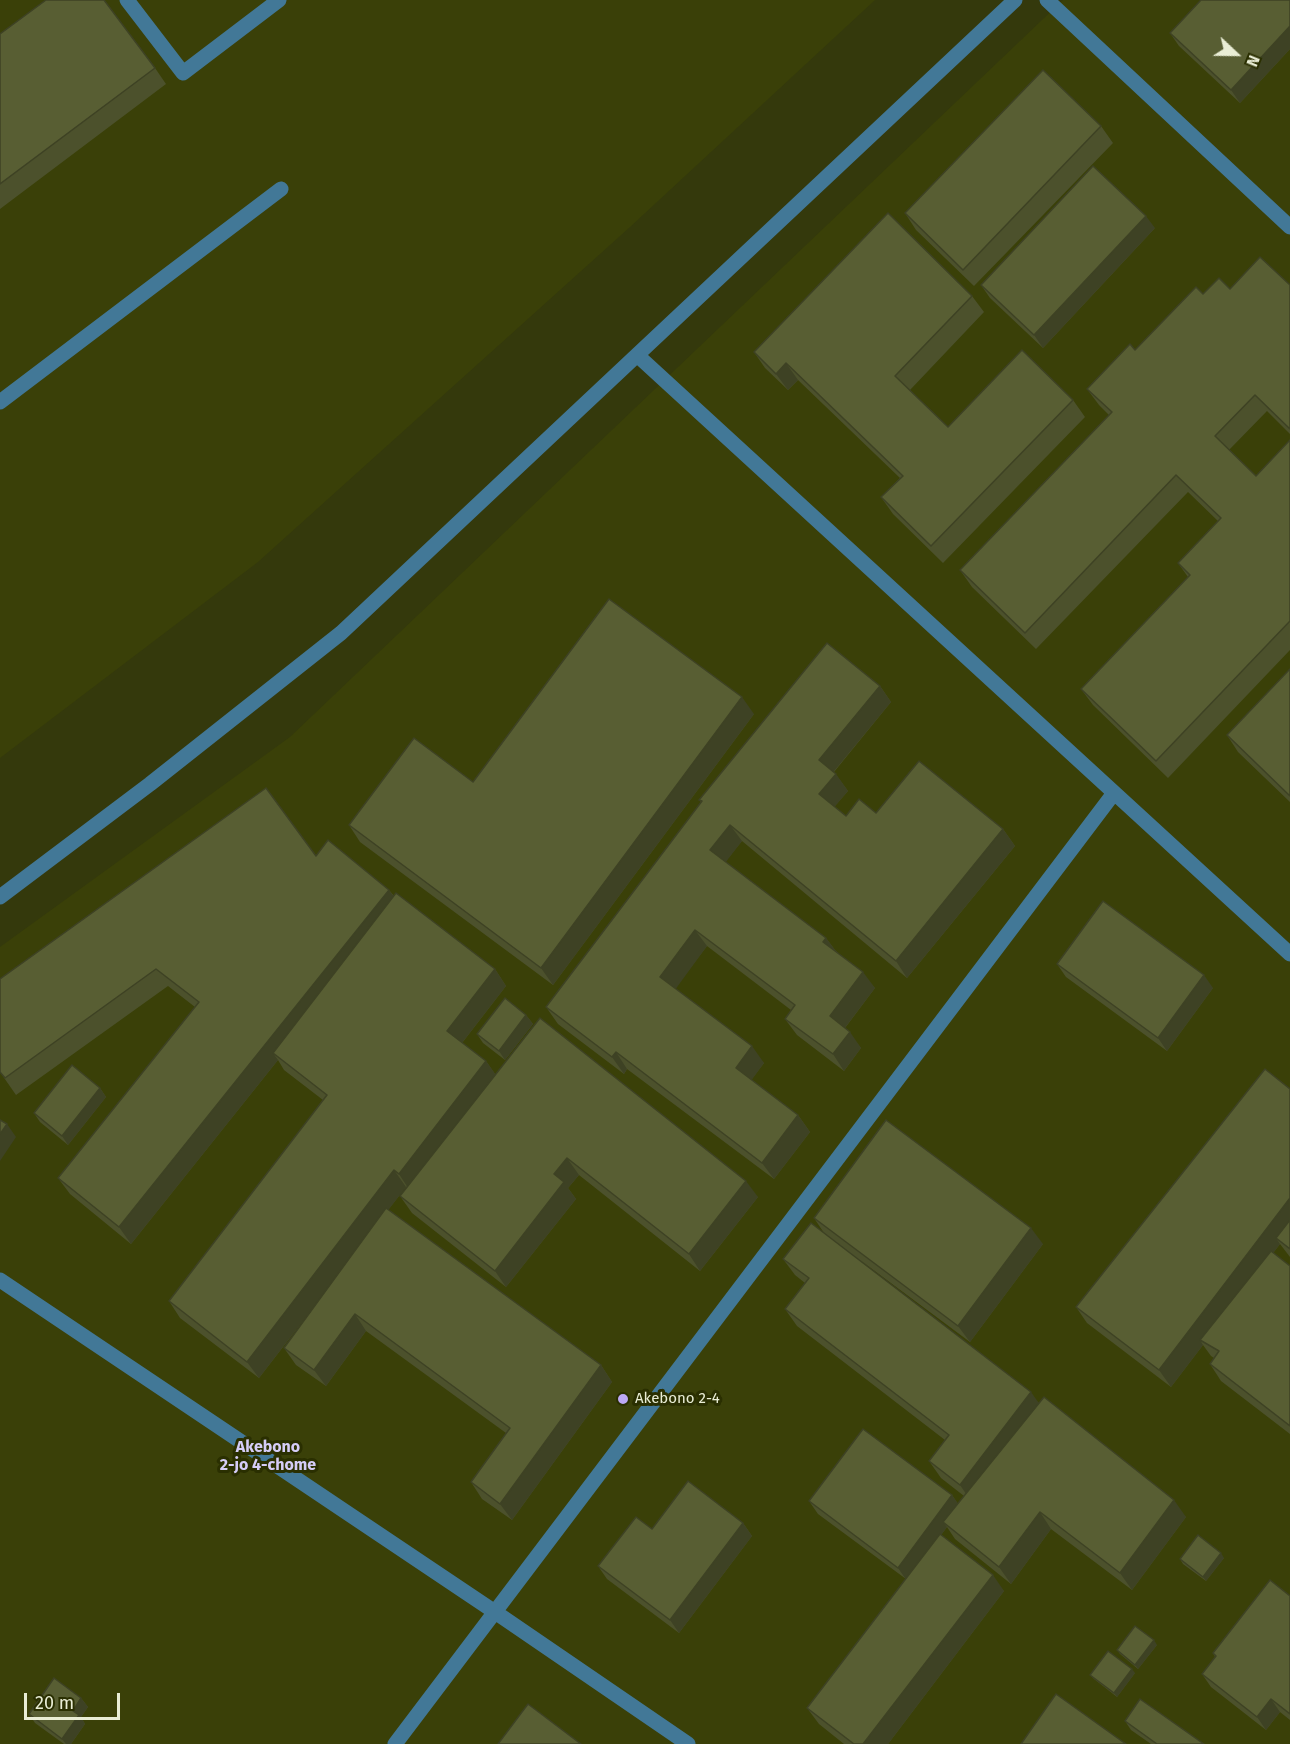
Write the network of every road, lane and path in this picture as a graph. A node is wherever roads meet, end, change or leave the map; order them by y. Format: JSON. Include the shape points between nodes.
{"nodes":[{"id":1,"x":127,"y":0,"type":"edge"},
{"id":2,"x":279,"y":0,"type":"edge"},
{"id":3,"x":1015,"y":0,"type":"edge"},
{"id":4,"x":1047,"y":0,"type":"edge"},
{"id":5,"x":281,"y":189,"type":"dead end"},
{"id":6,"x":1290,"y":226,"type":"edge"},
{"id":7,"x":637,"y":355,"type":"junction"},
{"id":8,"x":0,"y":402,"type":"edge"},
{"id":9,"x":1114,"y":793,"type":"junction"},
{"id":10,"x":0,"y":897,"type":"edge"},
{"id":11,"x":1290,"y":954,"type":"edge"},
{"id":12,"x":0,"y":1280,"type":"edge"},
{"id":13,"x":495,"y":1612,"type":"junction"},
{"id":14,"x":395,"y":1744,"type":"edge"},
{"id":15,"x":688,"y":1744,"type":"edge"}],
"edges":[{"from":1,"to":2,"type":"street","via":[[183,73]]},
{"from":3,"to":7,"type":"street"},
{"from":4,"to":6,"type":"street"},
{"from":5,"to":8,"type":"street"},
{"from":7,"to":9,"type":"street"},
{"from":7,"to":10,"type":"street","via":[[341,633]]},
{"from":9,"to":11,"type":"street"},
{"from":9,"to":13,"type":"street"},
{"from":12,"to":13,"type":"street"},
{"from":13,"to":14,"type":"street"},
{"from":13,"to":15,"type":"street"}]}
